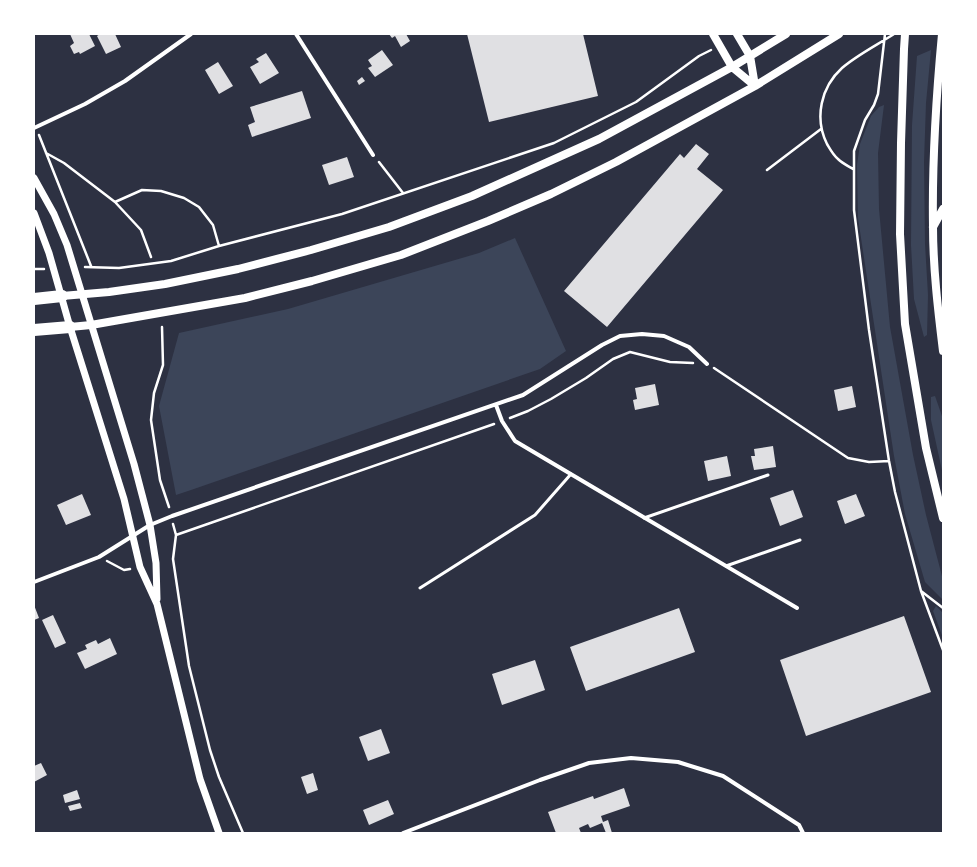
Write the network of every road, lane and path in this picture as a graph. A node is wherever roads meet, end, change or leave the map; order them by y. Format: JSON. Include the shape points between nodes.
{"nodes":[{"id":1,"x":191,"y":34,"type":"edge"},
{"id":2,"x":296,"y":34,"type":"edge"},
{"id":3,"x":713,"y":34,"type":"edge"},
{"id":4,"x":737,"y":34,"type":"edge"},
{"id":5,"x":786,"y":34,"type":"edge"},
{"id":6,"x":838,"y":34,"type":"edge"},
{"id":7,"x":885,"y":34,"type":"edge"},
{"id":8,"x":894,"y":34,"type":"edge"},
{"id":9,"x":905,"y":34,"type":"edge"},
{"id":10,"x":942,"y":34,"type":"edge"},
{"id":11,"x":719,"y":45,"type":"junction"},
{"id":12,"x":750,"y":56,"type":"junction"},
{"id":13,"x":732,"y":67,"type":"junction"},
{"id":14,"x":755,"y":86,"type":"junction"},
{"id":15,"x":35,"y":128,"type":"edge"},
{"id":16,"x":821,"y":128,"type":"junction"},
{"id":17,"x":46,"y":153,"type":"junction"},
{"id":18,"x":373,"y":155,"type":"joint"},
{"id":19,"x":853,"y":169,"type":"junction"},
{"id":20,"x":767,"y":170,"type":"dead end"},
{"id":21,"x":34,"y":178,"type":"edge"},
{"id":22,"x":403,"y":193,"type":"junction"},
{"id":23,"x":115,"y":202,"type":"junction"},
{"id":24,"x":943,"y":209,"type":"edge"},
{"id":25,"x":34,"y":214,"type":"edge"},
{"id":26,"x":933,"y":227,"type":"junction"},
{"id":27,"x":219,"y":246,"type":"junction"},
{"id":28,"x":151,"y":257,"type":"dead end"},
{"id":29,"x":91,"y":266,"type":"junction"},
{"id":30,"x":54,"y":268,"type":"junction"},
{"id":31,"x":75,"y":268,"type":"junction"},
{"id":32,"x":34,"y":270,"type":"edge"},
{"id":33,"x":82,"y":295,"type":"junction"},
{"id":34,"x":62,"y":296,"type":"junction"},
{"id":35,"x":34,"y":298,"type":"edge"},
{"id":36,"x":91,"y":325,"type":"junction"},
{"id":37,"x":70,"y":327,"type":"junction"},
{"id":38,"x":162,"y":328,"type":"dead end"},
{"id":39,"x":34,"y":330,"type":"edge"},
{"id":40,"x":943,"y":351,"type":"edge"},
{"id":41,"x":707,"y":364,"type":"junction"},
{"id":42,"x":496,"y":405,"type":"junction"},
{"id":43,"x":502,"y":421,"type":"junction"},
{"id":44,"x":889,"y":462,"type":"junction"},
{"id":45,"x":572,"y":474,"type":"junction"},
{"id":46,"x":768,"y":475,"type":"dead end"},
{"id":47,"x":172,"y":516,"type":"junction"},
{"id":48,"x":644,"y":518,"type":"junction"},
{"id":49,"x":943,"y":518,"type":"edge"},
{"id":50,"x":150,"y":525,"type":"junction"},
{"id":51,"x":176,"y":535,"type":"junction"},
{"id":52,"x":132,"y":536,"type":"junction"},
{"id":53,"x":800,"y":540,"type":"dead end"},
{"id":54,"x":725,"y":567,"type":"junction"},
{"id":55,"x":34,"y":582,"type":"edge"},
{"id":56,"x":420,"y":588,"type":"dead end"},
{"id":57,"x":921,"y":591,"type":"junction"},
{"id":58,"x":157,"y":604,"type":"junction"},
{"id":59,"x":797,"y":608,"type":"dead end"},
{"id":60,"x":943,"y":608,"type":"edge"},
{"id":61,"x":943,"y":650,"type":"edge"},
{"id":62,"x":219,"y":833,"type":"edge"},
{"id":63,"x":243,"y":833,"type":"edge"},
{"id":64,"x":403,"y":833,"type":"edge"},
{"id":65,"x":803,"y":833,"type":"edge"}],
"edges":[{"from":1,"to":15,"type":"street","via":[[125,81]]},
{"from":2,"to":18,"type":"street"},
{"from":3,"to":11,"type":"main road"},
{"from":4,"to":12,"type":"main road"},
{"from":5,"to":12,"type":"main road"},
{"from":6,"to":14,"type":"main road"},
{"from":7,"to":19,"type":"path","via":[[878,94],[854,151]]},
{"from":8,"to":16,"type":"path","via":[[841,69],[822,99]]},
{"from":9,"to":49,"type":"main road","via":[[900,234],[905,324],[926,448]]},
{"from":10,"to":26,"type":"main road","via":[[933,168]]},
{"from":11,"to":13,"type":"main road"},
{"from":11,"to":22,"type":"path","via":[[699,56],[636,102],[554,143]]},
{"from":12,"to":13,"type":"main road"},
{"from":12,"to":14,"type":"main road"},
{"from":13,"to":14,"type":"main road"},
{"from":13,"to":33,"type":"main road","via":[[599,139],[472,196],[389,227],[238,269],[165,284]]},
{"from":14,"to":36,"type":"main road","via":[[616,162],[550,194],[400,255],[245,298]]},
{"from":15,"to":17,"type":"path"},
{"from":16,"to":19,"type":"path","via":[[831,151]]},
{"from":16,"to":20,"type":"path"},
{"from":17,"to":23,"type":"path","via":[[64,163]]},
{"from":17,"to":29,"type":"path"},
{"from":18,"to":22,"type":"path"},
{"from":19,"to":44,"type":"path","via":[[854,210]]},
{"from":21,"to":31,"type":"street","via":[[54,214]]},
{"from":22,"to":27,"type":"path","via":[[342,214]]},
{"from":23,"to":27,"type":"path","via":[[142,190],[161,191],[184,198],[198,206],[213,225]]},
{"from":23,"to":28,"type":"path","via":[[141,230]]},
{"from":24,"to":26,"type":"main road"},
{"from":25,"to":30,"type":"street"},
{"from":26,"to":40,"type":"main road","via":[[937,305]]},
{"from":27,"to":29,"type":"path","via":[[171,261],[119,268]]},
{"from":29,"to":31,"type":"path"},
{"from":30,"to":32,"type":"path"},
{"from":30,"to":34,"type":"street"},
{"from":31,"to":33,"type":"street"},
{"from":33,"to":34,"type":"main road"},
{"from":33,"to":36,"type":"street"},
{"from":34,"to":35,"type":"highway"},
{"from":34,"to":37,"type":"street"},
{"from":36,"to":37,"type":"main road"},
{"from":36,"to":50,"type":"street"},
{"from":37,"to":39,"type":"highway"},
{"from":37,"to":52,"type":"street","via":[[124,499]]},
{"from":38,"to":47,"type":"path","via":[[163,365],[154,393],[151,420],[160,480]]},
{"from":41,"to":42,"type":"street","via":[[689,347],[664,336],[620,336],[523,395]]},
{"from":41,"to":43,"type":"path","via":[[670,362],[630,352],[614,359],[534,408]]},
{"from":41,"to":44,"type":"path","via":[[848,458]]},
{"from":42,"to":43,"type":"street"},
{"from":42,"to":47,"type":"street"},
{"from":43,"to":45,"type":"street","via":[[515,441]]},
{"from":43,"to":51,"type":"path"},
{"from":44,"to":57,"type":"path"},
{"from":45,"to":48,"type":"street"},
{"from":45,"to":56,"type":"lane","via":[[535,515]]},
{"from":46,"to":48,"type":"lane"},
{"from":47,"to":50,"type":"street"},
{"from":47,"to":51,"type":"path"},
{"from":48,"to":54,"type":"street"},
{"from":50,"to":52,"type":"street"},
{"from":50,"to":58,"type":"street","via":[[156,563]]},
{"from":51,"to":63,"type":"path","via":[[173,559],[189,666],[210,750]]},
{"from":52,"to":55,"type":"street","via":[[99,557]]},
{"from":52,"to":58,"type":"street","via":[[140,567]]},
{"from":53,"to":54,"type":"lane"},
{"from":54,"to":59,"type":"street"},
{"from":57,"to":60,"type":"path"},
{"from":57,"to":61,"type":"path"},
{"from":58,"to":62,"type":"street","via":[[200,779]]},
{"from":64,"to":65,"type":"street","via":[[582,766],[631,758],[678,762],[723,776],[799,825]]}]}
